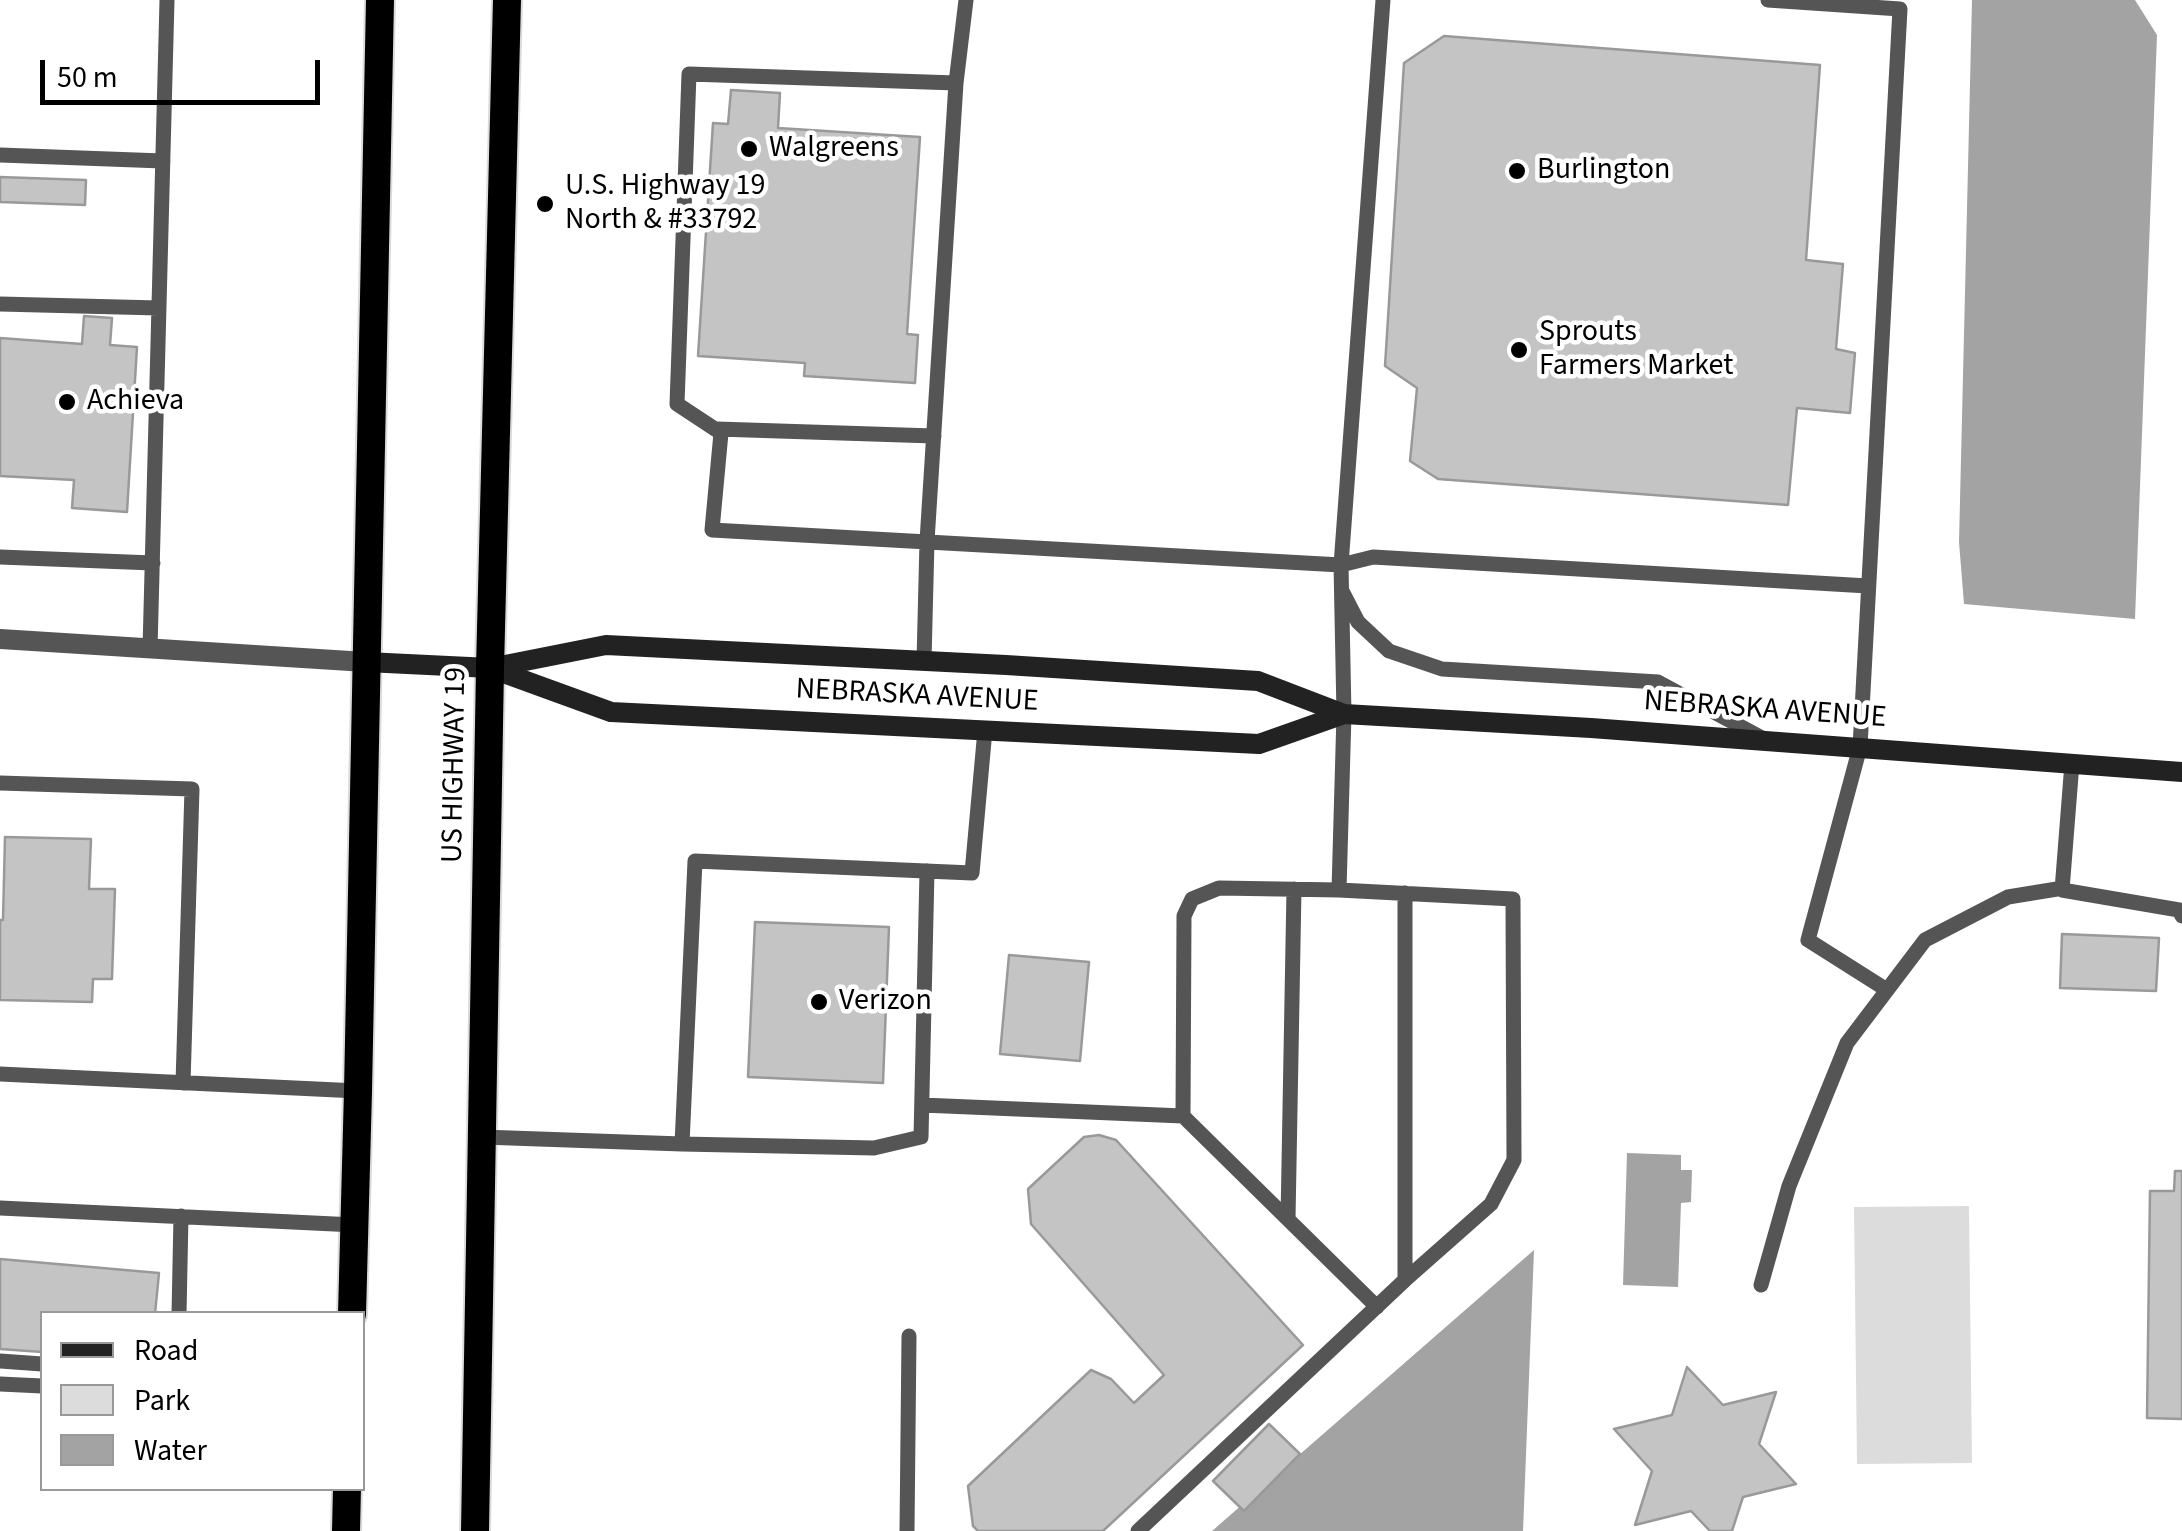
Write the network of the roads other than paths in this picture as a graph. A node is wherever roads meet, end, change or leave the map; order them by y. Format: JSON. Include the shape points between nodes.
{"nodes":[{"id":1,"x":167,"y":0,"type":"edge"},
{"id":2,"x":380,"y":0,"type":"edge"},
{"id":3,"x":507,"y":0,"type":"edge"},
{"id":4,"x":966,"y":0,"type":"edge"},
{"id":5,"x":1383,"y":0,"type":"edge"},
{"id":6,"x":1768,"y":0,"type":"edge"},
{"id":7,"x":956,"y":83,"type":"junction"},
{"id":8,"x":0,"y":155,"type":"edge"},
{"id":9,"x":163,"y":160,"type":"junction"},
{"id":10,"x":0,"y":304,"type":"edge"},
{"id":11,"x":160,"y":308,"type":"junction"},
{"id":12,"x":716,"y":429,"type":"junction"},
{"id":13,"x":934,"y":436,"type":"junction"},
{"id":14,"x":927,"y":540,"type":"junction"},
{"id":15,"x":0,"y":557,"type":"edge"},
{"id":16,"x":153,"y":563,"type":"junction"},
{"id":17,"x":1340,"y":565,"type":"junction"},
{"id":18,"x":1868,"y":586,"type":"junction"},
{"id":19,"x":1341,"y":589,"type":"junction"},
{"id":20,"x":0,"y":639,"type":"edge"},
{"id":21,"x":150,"y":649,"type":"junction"},
{"id":22,"x":924,"y":660,"type":"junction"},
{"id":23,"x":366,"y":662,"type":"junction"},
{"id":24,"x":490,"y":668,"type":"junction"},
{"id":25,"x":1344,"y":714,"type":"junction"},
{"id":26,"x":985,"y":730,"type":"junction"},
{"id":27,"x":1768,"y":741,"type":"junction"},
{"id":28,"x":1860,"y":748,"type":"junction"},
{"id":29,"x":2072,"y":764,"type":"junction"},
{"id":30,"x":2182,"y":772,"type":"edge"},
{"id":31,"x":0,"y":783,"type":"edge"},
{"id":32,"x":928,"y":871,"type":"junction"},
{"id":33,"x":2063,"y":888,"type":"junction"},
{"id":34,"x":1294,"y":889,"type":"junction"},
{"id":35,"x":1339,"y":890,"type":"junction"},
{"id":36,"x":1405,"y":893,"type":"junction"},
{"id":37,"x":2182,"y":916,"type":"edge"},
{"id":38,"x":1887,"y":990,"type":"junction"},
{"id":39,"x":0,"y":1074,"type":"edge"},
{"id":40,"x":182,"y":1083,"type":"junction"},
{"id":41,"x":358,"y":1091,"type":"junction"},
{"id":42,"x":922,"y":1104,"type":"junction"},
{"id":43,"x":1183,"y":1116,"type":"junction"},
{"id":44,"x":482,"y":1136,"type":"junction"},
{"id":45,"x":682,"y":1144,"type":"junction"},
{"id":46,"x":0,"y":1208,"type":"edge"},
{"id":47,"x":181,"y":1216,"type":"junction"},
{"id":48,"x":1288,"y":1219,"type":"junction"},
{"id":49,"x":355,"y":1224,"type":"junction"},
{"id":50,"x":1405,"y":1280,"type":"junction"},
{"id":51,"x":1761,"y":1285,"type":"dead end"},
{"id":52,"x":1377,"y":1307,"type":"junction"},
{"id":53,"x":179,"y":1311,"type":"edge"},
{"id":54,"x":352,"y":1311,"type":"edge"},
{"id":55,"x":909,"y":1336,"type":"dead end"},
{"id":56,"x":0,"y":1361,"type":"edge"},
{"id":57,"x":40,"y":1364,"type":"edge"},
{"id":58,"x":0,"y":1384,"type":"edge"},
{"id":59,"x":40,"y":1386,"type":"edge"},
{"id":60,"x":347,"y":1491,"type":"edge"},
{"id":61,"x":346,"y":1531,"type":"edge"},
{"id":62,"x":475,"y":1531,"type":"edge"},
{"id":63,"x":907,"y":1531,"type":"edge"},
{"id":64,"x":1138,"y":1531,"type":"edge"}],
"edges":[{"from":1,"to":9,"type":"lane"},
{"from":2,"to":23,"type":"highway"},
{"from":3,"to":24,"type":"highway","name":"US HIGHWAY 19"},
{"from":4,"to":7,"type":"lane"},
{"from":5,"to":17,"type":"lane"},
{"from":6,"to":18,"type":"lane","via":[[1900,9]]},
{"from":7,"to":12,"type":"lane","via":[[689,74],[677,404]]},
{"from":7,"to":13,"type":"lane"},
{"from":8,"to":9,"type":"lane"},
{"from":9,"to":11,"type":"lane"},
{"from":10,"to":11,"type":"lane"},
{"from":11,"to":16,"type":"lane"},
{"from":12,"to":13,"type":"lane"},
{"from":12,"to":14,"type":"lane","via":[[721,432],[712,530]]},
{"from":13,"to":14,"type":"lane"},
{"from":14,"to":17,"type":"lane"},
{"from":14,"to":22,"type":"lane"},
{"from":15,"to":16,"type":"lane"},
{"from":16,"to":21,"type":"lane"},
{"from":17,"to":18,"type":"lane","via":[[1373,556]]},
{"from":17,"to":19,"type":"lane"},
{"from":18,"to":28,"type":"lane"},
{"from":19,"to":25,"type":"lane"},
{"from":19,"to":27,"type":"lane","via":[[1358,622],[1389,651],[1442,668],[1658,682]]},
{"from":20,"to":21,"type":"street","name":"NEBRASKA AVENUE"},
{"from":21,"to":23,"type":"street","name":"NEBRASKA AVENUE"},
{"from":22,"to":24,"type":"main road","name":"NEBRASKA AVENUE","via":[[606,645]]},
{"from":22,"to":25,"type":"main road","name":"NEBRASKA AVENUE","via":[[1258,681]]},
{"from":23,"to":24,"type":"main road","name":"NEBRASKA AVENUE"},
{"from":23,"to":41,"type":"highway"},
{"from":24,"to":26,"type":"main road","name":"NEBRASKA AVENUE","via":[[611,712]]},
{"from":24,"to":44,"type":"highway","name":"US HIGHWAY 19"},
{"from":25,"to":26,"type":"main road","name":"NEBRASKA AVENUE","via":[[1259,744]]},
{"from":25,"to":27,"type":"main road","name":"NEBRASKA AVENUE"},
{"from":25,"to":35,"type":"lane"},
{"from":26,"to":32,"type":"lane","via":[[972,873]]},
{"from":27,"to":28,"type":"main road","name":"NEBRASKA AVENUE"},
{"from":28,"to":29,"type":"main road","name":"NEBRASKA AVENUE"},
{"from":28,"to":38,"type":"lane","via":[[1808,940]]},
{"from":29,"to":30,"type":"main road","name":"NEBRASKA AVENUE"},
{"from":29,"to":33,"type":"lane"},
{"from":31,"to":40,"type":"lane","via":[[192,790]]},
{"from":32,"to":42,"type":"lane"},
{"from":32,"to":45,"type":"lane","via":[[695,861]]},
{"from":33,"to":37,"type":"lane","via":[[2179,910]]},
{"from":33,"to":38,"type":"lane","via":[[2008,897],[1924,940]]},
{"from":34,"to":35,"type":"lane"},
{"from":34,"to":43,"type":"lane","via":[[1219,888],[1192,899],[1184,916]]},
{"from":34,"to":48,"type":"lane"},
{"from":35,"to":36,"type":"lane"},
{"from":36,"to":50,"type":"lane"},
{"from":36,"to":50,"type":"lane","via":[[1513,899],[1514,1160],[1491,1204]]},
{"from":38,"to":51,"type":"lane","via":[[1847,1043],[1789,1186]]},
{"from":39,"to":40,"type":"lane"},
{"from":40,"to":41,"type":"lane"},
{"from":41,"to":49,"type":"highway"},
{"from":42,"to":43,"type":"lane"},
{"from":42,"to":45,"type":"lane","via":[[921,1137],[874,1148]]},
{"from":43,"to":48,"type":"lane"},
{"from":44,"to":45,"type":"lane"},
{"from":44,"to":62,"type":"highway","name":"US HIGHWAY 19"},
{"from":46,"to":47,"type":"lane"},
{"from":47,"to":49,"type":"lane"},
{"from":47,"to":53,"type":"lane"},
{"from":48,"to":52,"type":"lane"},
{"from":49,"to":54,"type":"highway"},
{"from":50,"to":52,"type":"lane"},
{"from":52,"to":64,"type":"lane"},
{"from":55,"to":63,"type":"lane"},
{"from":56,"to":57,"type":"lane"},
{"from":58,"to":59,"type":"lane"},
{"from":60,"to":61,"type":"highway"}]}
